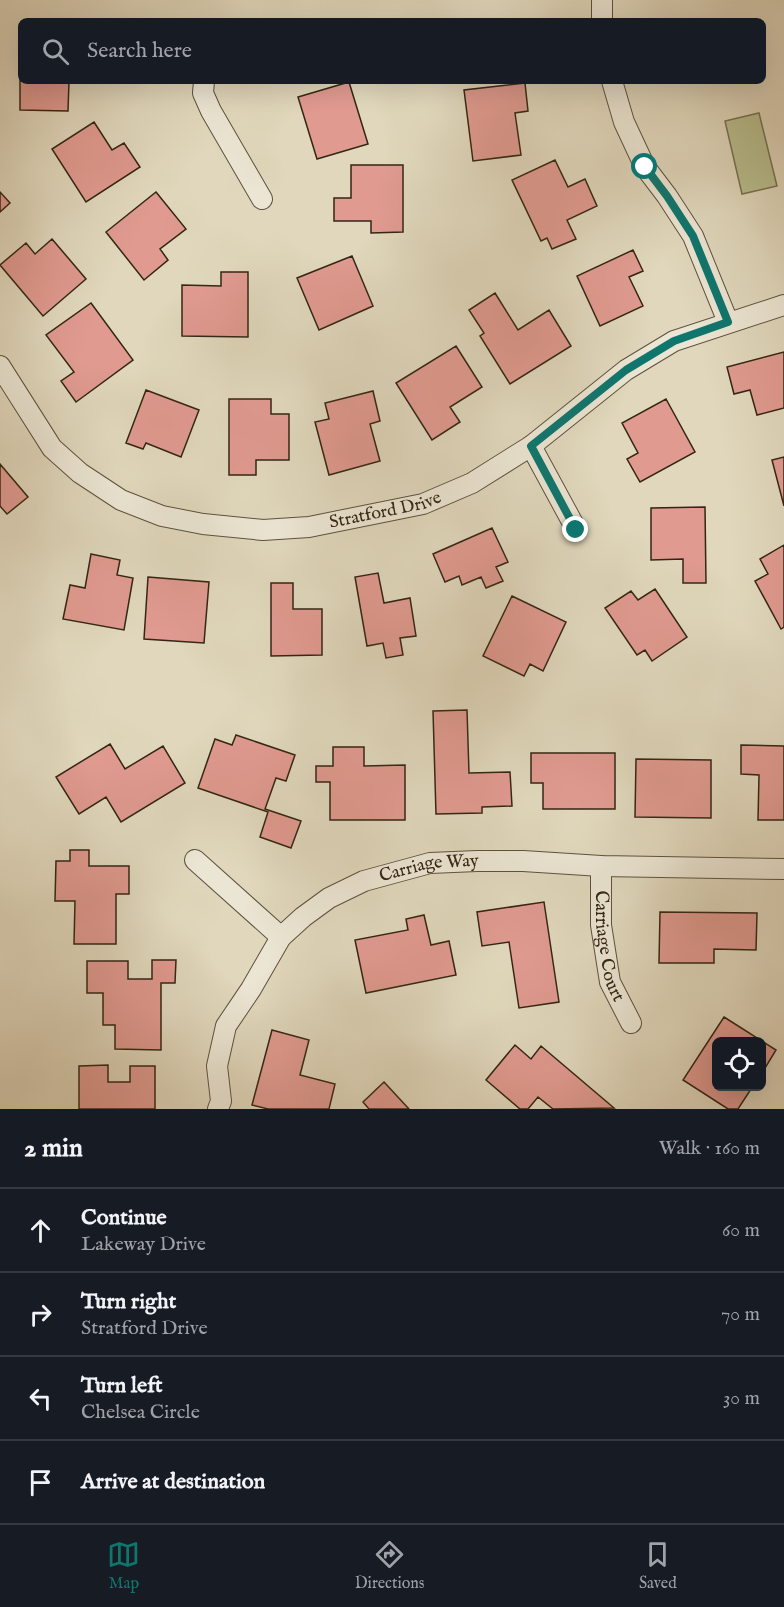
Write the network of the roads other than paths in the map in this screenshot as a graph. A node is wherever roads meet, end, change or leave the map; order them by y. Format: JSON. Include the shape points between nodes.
{"nodes":[{"id":1,"x":602,"y":0,"type":"edge"},
{"id":2,"x":602,"y":18,"type":"edge"},
{"id":3,"x":204,"y":84,"type":"edge"},
{"id":4,"x":613,"y":84,"type":"edge"},
{"id":5,"x":262,"y":200,"type":"dead end"},
{"id":6,"x":784,"y":305,"type":"edge"},
{"id":7,"x":728,"y":322,"type":"junction"},
{"id":8,"x":0,"y":366,"type":"edge"},
{"id":9,"x":531,"y":446,"type":"junction"},
{"id":10,"x":576,"y":530,"type":"dead end"},
{"id":11,"x":195,"y":860,"type":"dead end"},
{"id":12,"x":601,"y":866,"type":"junction"},
{"id":13,"x":784,"y":869,"type":"edge"},
{"id":14,"x":281,"y":937,"type":"junction"},
{"id":15,"x":631,"y":1023,"type":"dead end"},
{"id":16,"x":218,"y":1109,"type":"edge"}],
"edges":[{"from":1,"to":2,"type":"street"},
{"from":3,"to":5,"type":"street","via":[[203,93],[211,111]]},
{"from":4,"to":7,"type":"street","via":[[624,122],[645,167],[693,236]]},
{"from":6,"to":7,"type":"street","name":"Stratford Drive"},
{"from":7,"to":9,"type":"street","name":"Stratford Drive","via":[[674,341],[626,370]]},
{"from":8,"to":9,"type":"street","name":"Stratford Drive","via":[[52,448],[80,473],[121,500],[162,516],[203,524],[264,531],[309,527],[423,504],[472,483]]},
{"from":9,"to":10,"type":"street"},
{"from":11,"to":14,"type":"street"},
{"from":12,"to":13,"type":"street","name":"Carriage Way"},
{"from":12,"to":14,"type":"street","name":"Carriage Way","via":[[523,861],[430,862],[364,881],[338,894]]},
{"from":12,"to":15,"type":"street","name":"Carriage Court","via":[[601,925],[610,982]]},
{"from":14,"to":16,"type":"street","name":"Carriage Way","via":[[226,1026],[217,1066],[221,1101]]}]}
